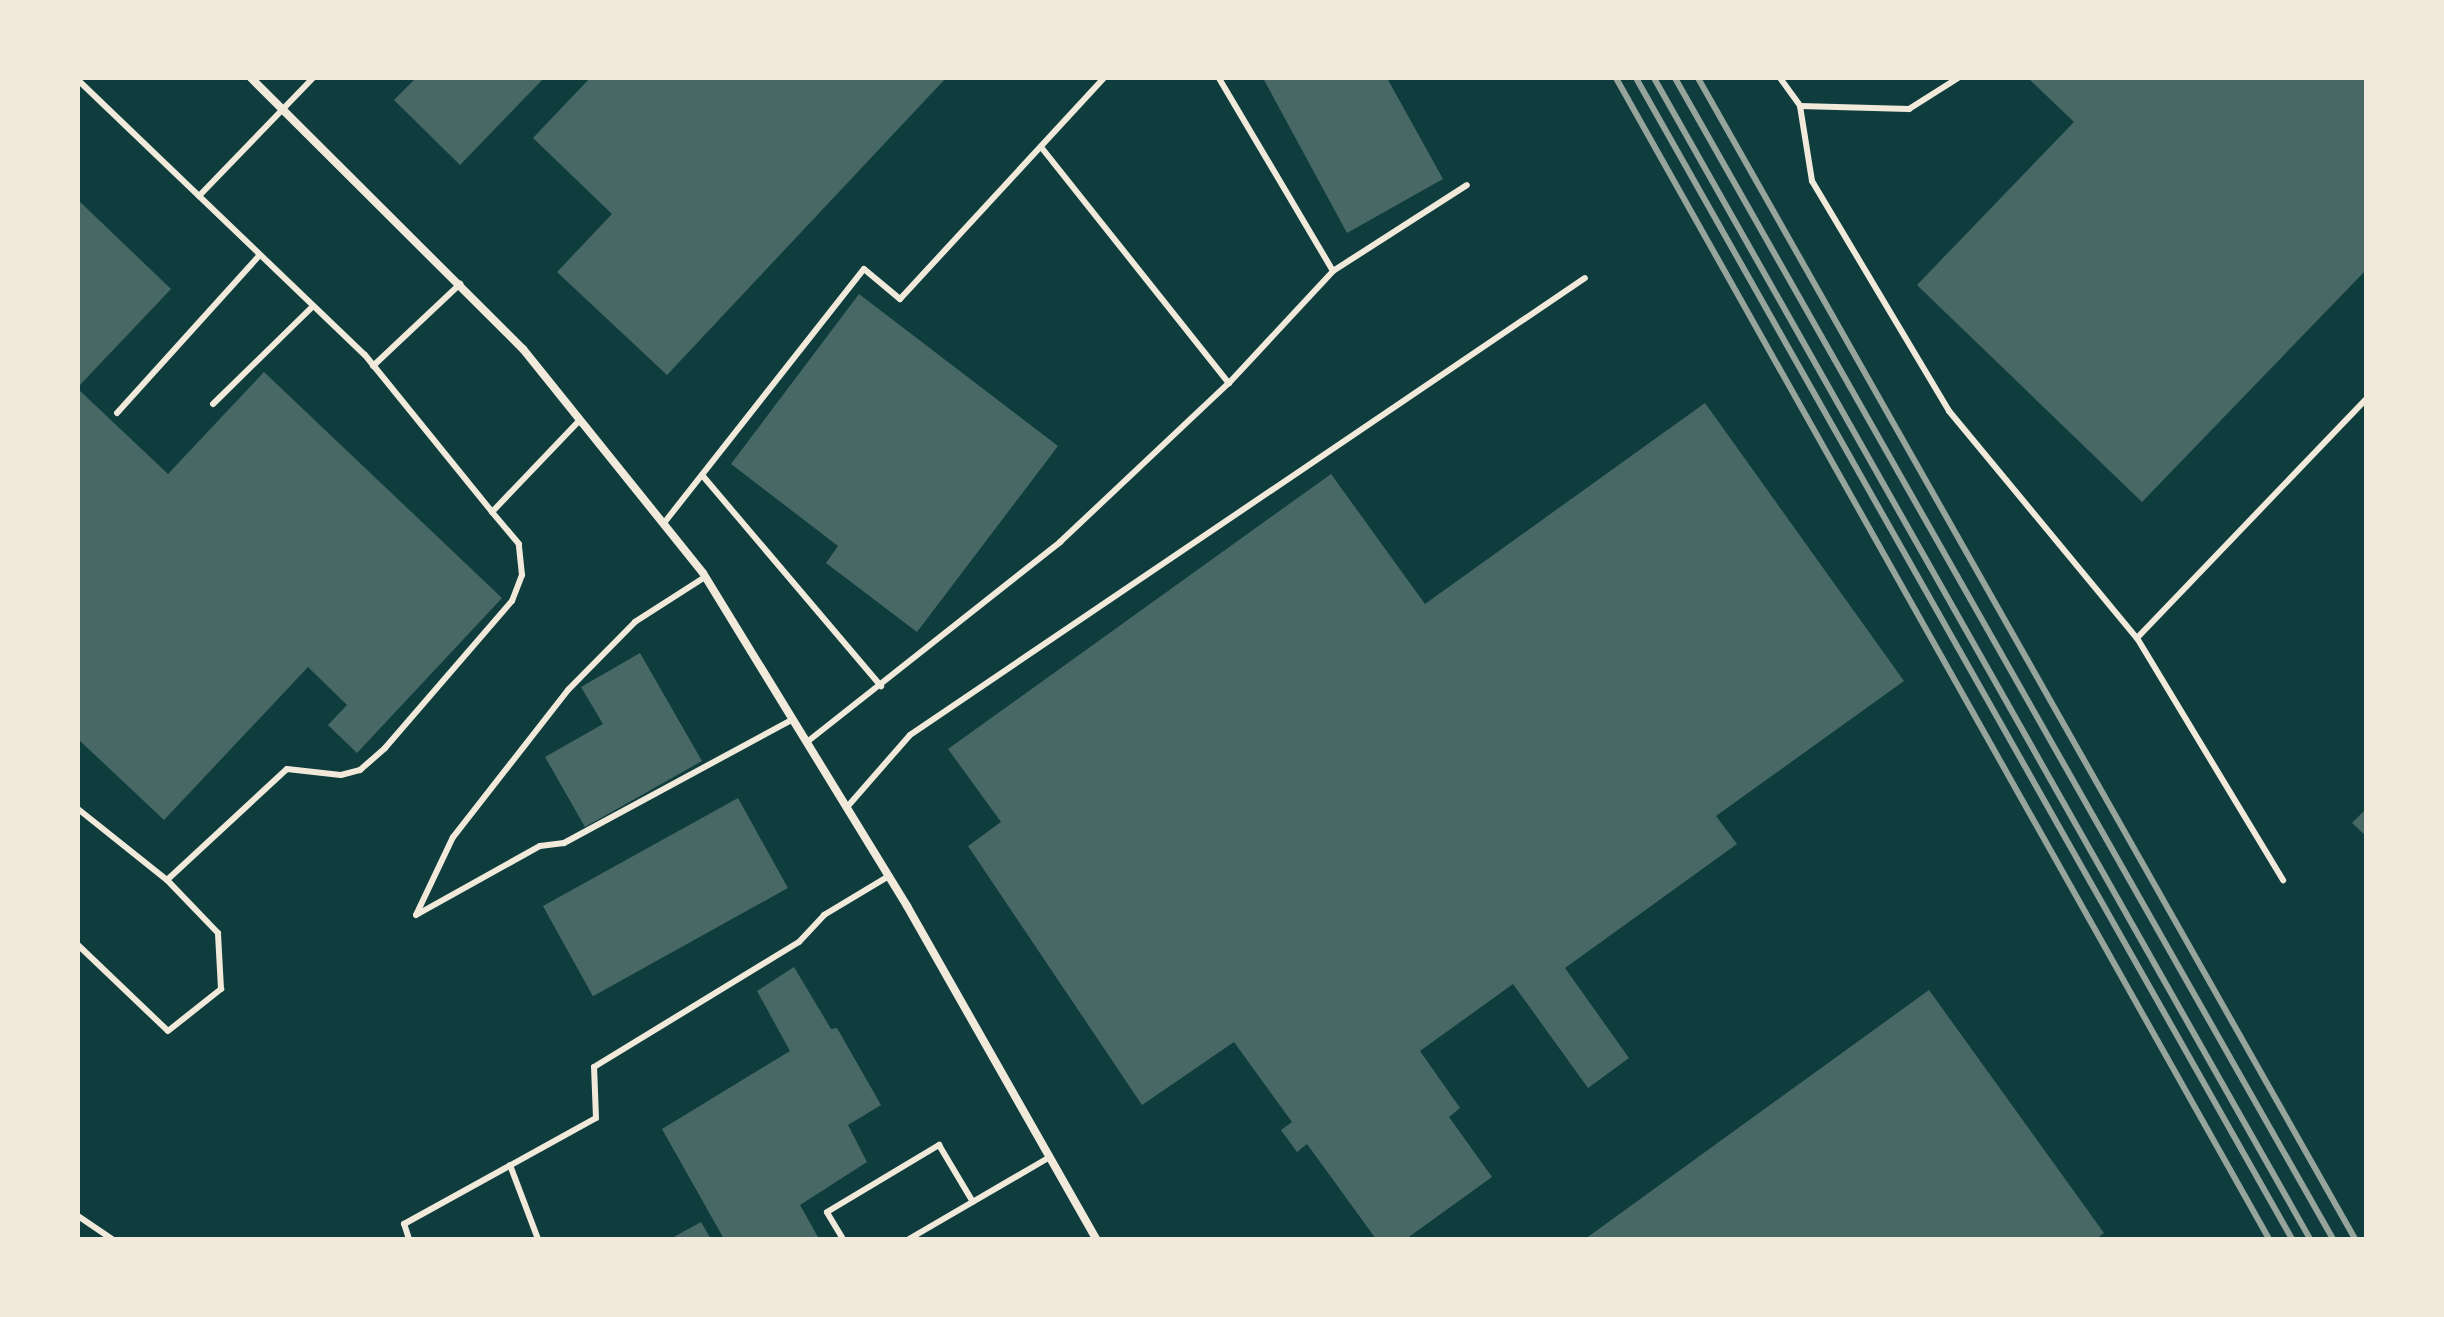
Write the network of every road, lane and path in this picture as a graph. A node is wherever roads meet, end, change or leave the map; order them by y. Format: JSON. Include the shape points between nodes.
{"nodes":[{"id":1,"x":251,"y":78,"type":"edge"},
{"id":2,"x":313,"y":78,"type":"edge"},
{"id":3,"x":1104,"y":78,"type":"edge"},
{"id":4,"x":1219,"y":78,"type":"edge"},
{"id":5,"x":1780,"y":78,"type":"edge"},
{"id":6,"x":1958,"y":78,"type":"edge"},
{"id":7,"x":78,"y":80,"type":"edge"},
{"id":8,"x":1800,"y":106,"type":"junction"},
{"id":9,"x":284,"y":109,"type":"junction"},
{"id":10,"x":1041,"y":147,"type":"junction"},
{"id":11,"x":1467,"y":185,"type":"dead end"},
{"id":12,"x":199,"y":196,"type":"junction"},
{"id":13,"x":260,"y":255,"type":"junction"},
{"id":14,"x":1333,"y":271,"type":"junction"},
{"id":15,"x":1585,"y":278,"type":"dead end"},
{"id":16,"x":460,"y":284,"type":"junction"},
{"id":17,"x":313,"y":306,"type":"junction"},
{"id":18,"x":373,"y":366,"type":"junction"},
{"id":19,"x":1229,"y":383,"type":"junction"},
{"id":20,"x":2366,"y":399,"type":"edge"},
{"id":21,"x":213,"y":404,"type":"dead end"},
{"id":22,"x":117,"y":413,"type":"dead end"},
{"id":23,"x":580,"y":420,"type":"junction"},
{"id":24,"x":702,"y":475,"type":"junction"},
{"id":25,"x":492,"y":512,"type":"junction"},
{"id":26,"x":664,"y":523,"type":"junction"},
{"id":27,"x":705,"y":577,"type":"junction"},
{"id":28,"x":2137,"y":638,"type":"junction"},
{"id":29,"x":881,"y":686,"type":"junction"},
{"id":30,"x":793,"y":719,"type":"junction"},
{"id":31,"x":807,"y":742,"type":"junction"},
{"id":32,"x":848,"y":806,"type":"junction"},
{"id":33,"x":78,"y":809,"type":"edge"},
{"id":34,"x":889,"y":876,"type":"junction"},
{"id":35,"x":167,"y":880,"type":"junction"},
{"id":36,"x":2283,"y":880,"type":"dead end"},
{"id":37,"x":78,"y":945,"type":"edge"},
{"id":38,"x":1050,"y":1157,"type":"junction"},
{"id":39,"x":510,"y":1165,"type":"junction"},
{"id":40,"x":973,"y":1202,"type":"junction"},
{"id":41,"x":78,"y":1216,"type":"edge"},
{"id":42,"x":112,"y":1239,"type":"edge"},
{"id":43,"x":409,"y":1239,"type":"edge"},
{"id":44,"x":538,"y":1239,"type":"edge"},
{"id":45,"x":843,"y":1239,"type":"edge"},
{"id":46,"x":909,"y":1239,"type":"edge"},
{"id":47,"x":1096,"y":1239,"type":"edge"}],
"edges":[{"from":1,"to":9,"type":"street"},
{"from":2,"to":9,"type":"lane"},
{"from":3,"to":10,"type":"lane"},
{"from":4,"to":14,"type":"lane"},
{"from":5,"to":8,"type":"lane"},
{"from":6,"to":8,"type":"lane","via":[[1909,109]]},
{"from":7,"to":12,"type":"lane"},
{"from":8,"to":28,"type":"lane","via":[[1812,181],[1949,411]]},
{"from":9,"to":12,"type":"lane"},
{"from":9,"to":16,"type":"street"},
{"from":10,"to":19,"type":"lane"},
{"from":10,"to":24,"type":"lane","via":[[900,299],[864,269]]},
{"from":11,"to":14,"type":"lane"},
{"from":12,"to":13,"type":"lane"},
{"from":13,"to":17,"type":"lane"},
{"from":13,"to":22,"type":"lane"},
{"from":14,"to":19,"type":"lane"},
{"from":15,"to":32,"type":"lane","via":[[910,735]]},
{"from":16,"to":18,"type":"lane"},
{"from":16,"to":23,"type":"street"},
{"from":17,"to":18,"type":"lane"},
{"from":17,"to":21,"type":"lane"},
{"from":18,"to":25,"type":"lane"},
{"from":19,"to":29,"type":"lane","via":[[1060,542]]},
{"from":20,"to":28,"type":"lane"},
{"from":23,"to":25,"type":"lane"},
{"from":23,"to":26,"type":"street"},
{"from":24,"to":26,"type":"lane"},
{"from":24,"to":29,"type":"lane"},
{"from":25,"to":35,"type":"lane","via":[[519,544],[522,575],[512,601],[385,748],[360,770],[341,775],[287,769]]},
{"from":26,"to":27,"type":"street"},
{"from":27,"to":30,"type":"street"},
{"from":27,"to":30,"type":"lane","via":[[635,622],[568,690],[453,837],[416,915],[540,846],[564,843]]},
{"from":28,"to":36,"type":"lane"},
{"from":29,"to":31,"type":"lane"},
{"from":30,"to":31,"type":"street"},
{"from":31,"to":32,"type":"street"},
{"from":32,"to":34,"type":"street"},
{"from":33,"to":35,"type":"lane"},
{"from":34,"to":38,"type":"street"},
{"from":34,"to":39,"type":"lane","via":[[824,915],[799,942],[594,1067],[596,1118]]},
{"from":35,"to":37,"type":"lane","via":[[218,933],[221,989],[168,1031]]},
{"from":38,"to":40,"type":"lane"},
{"from":38,"to":47,"type":"street"},
{"from":39,"to":43,"type":"lane","via":[[404,1224]]},
{"from":39,"to":44,"type":"lane"},
{"from":40,"to":45,"type":"lane","via":[[939,1145],[827,1212]]},
{"from":40,"to":46,"type":"lane"},
{"from":41,"to":42,"type":"lane"}]}
